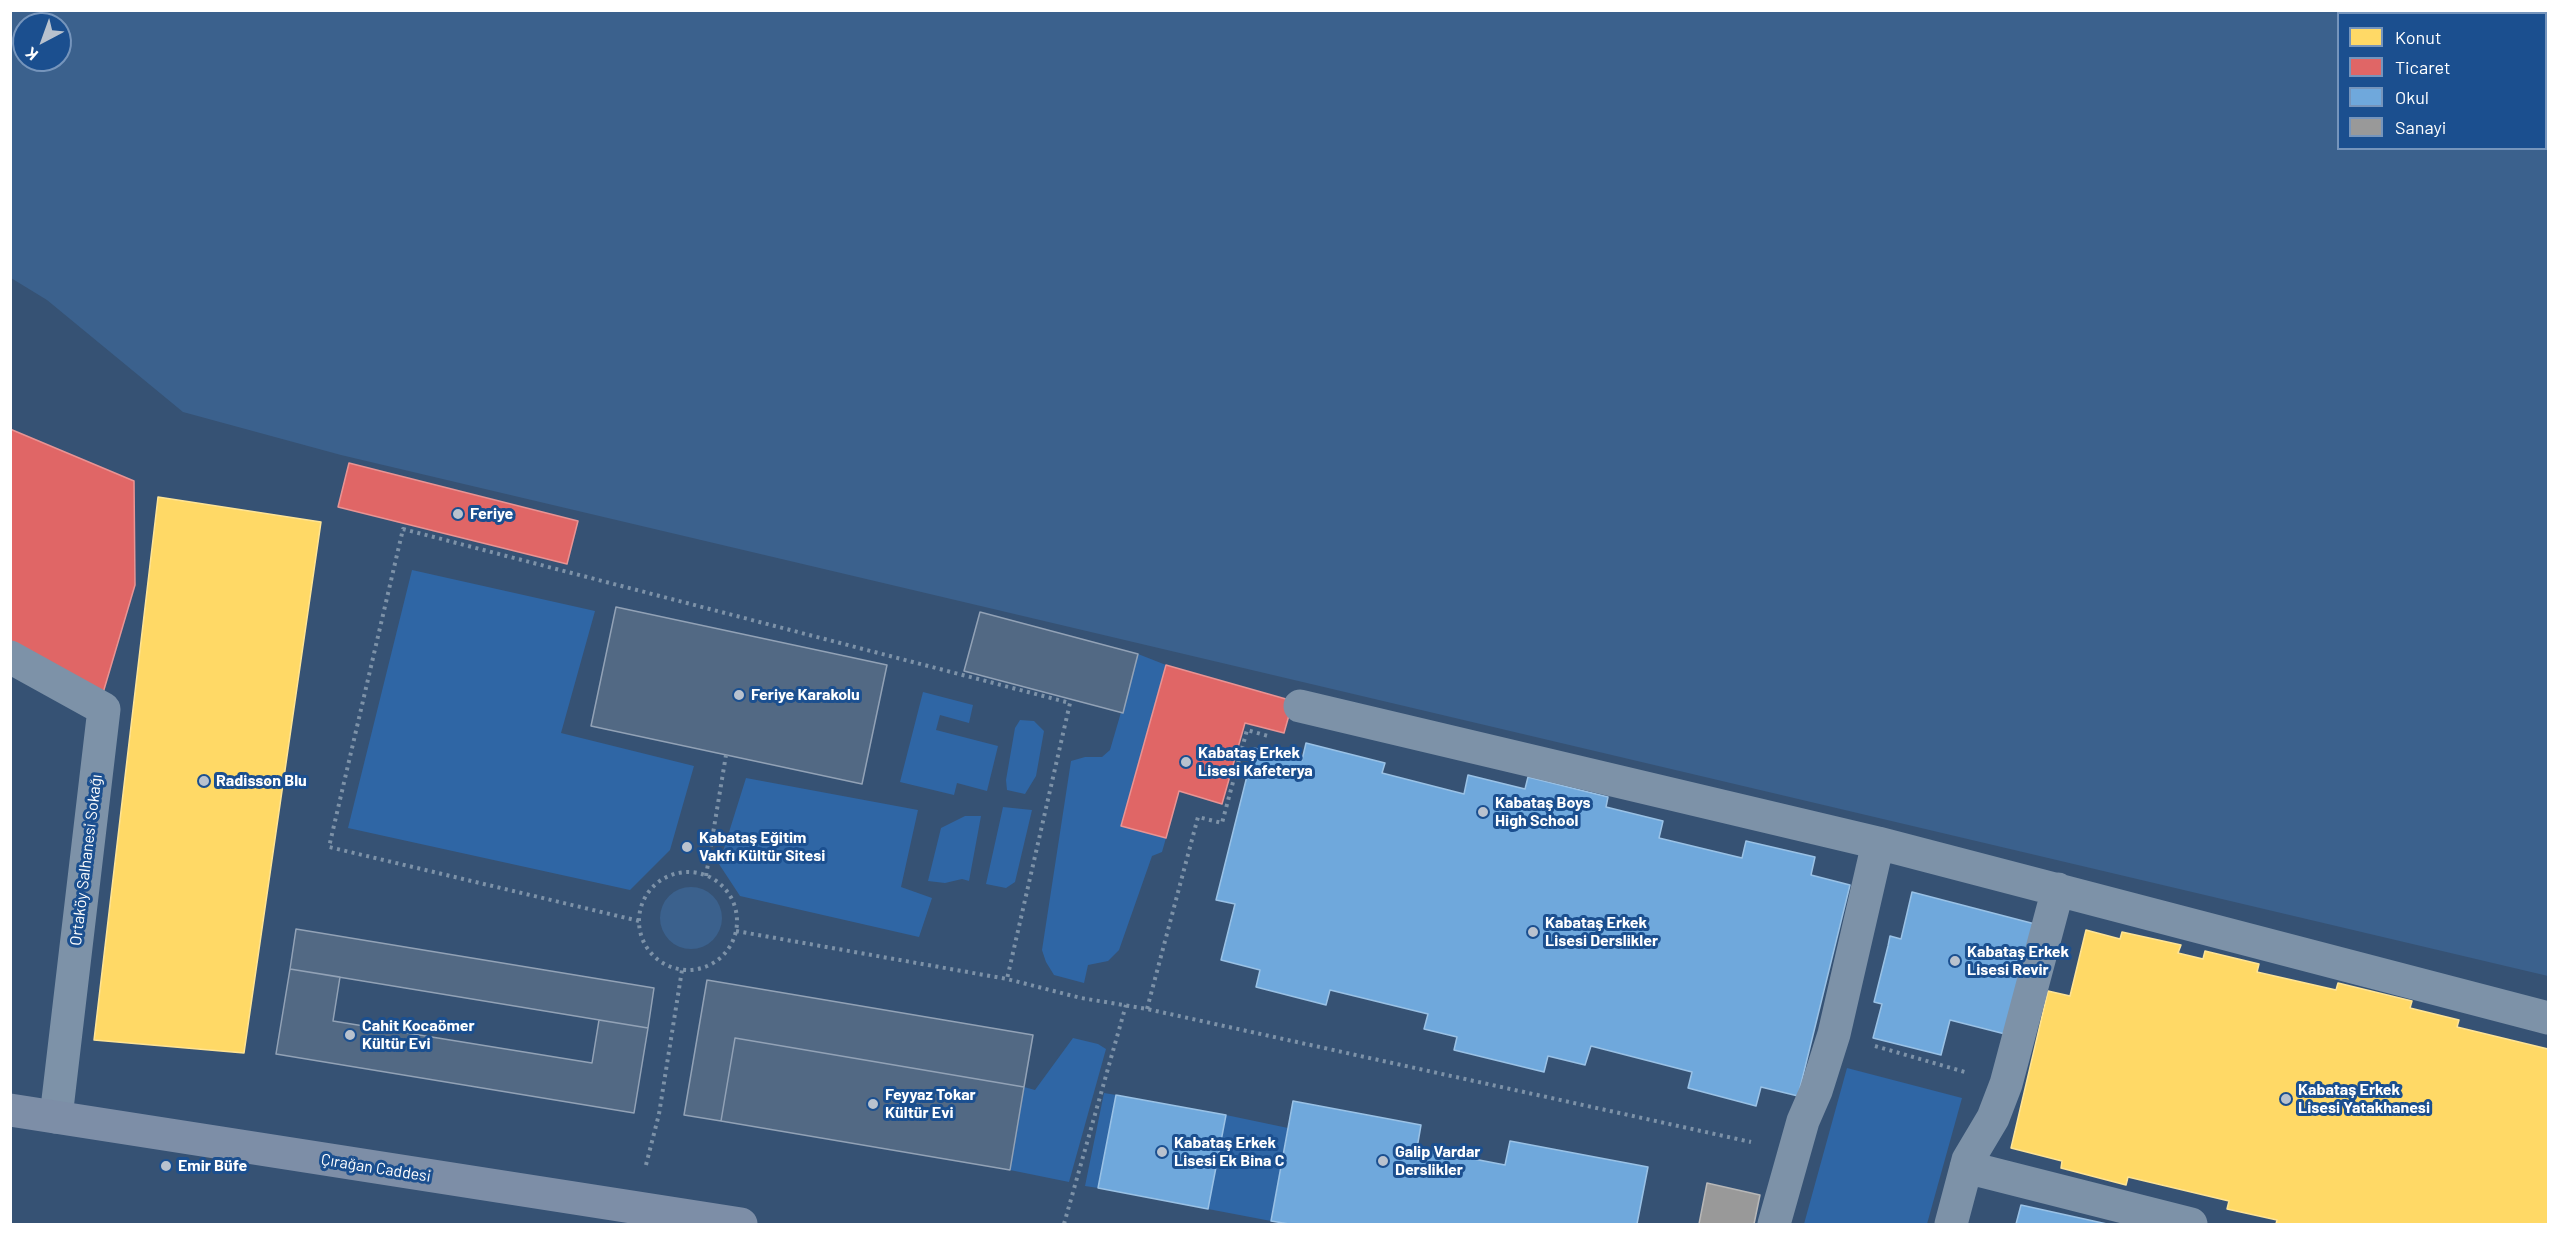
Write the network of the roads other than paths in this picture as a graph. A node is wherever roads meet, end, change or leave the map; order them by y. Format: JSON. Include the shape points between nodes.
{"nodes":[{"id":1,"x":10,"y":657,"type":"edge"},
{"id":2,"x":1300,"y":706,"type":"road end"},
{"id":3,"x":1878,"y":843,"type":"junction"},
{"id":4,"x":2058,"y":889,"type":"junction"},
{"id":5,"x":2548,"y":1018,"type":"edge"},
{"id":6,"x":10,"y":1110,"type":"edge"},
{"id":7,"x":56,"y":1117,"type":"junction"},
{"id":8,"x":1966,"y":1167,"type":"junction"},
{"id":9,"x":741,"y":1224,"type":"edge"},
{"id":10,"x":1774,"y":1224,"type":"edge"},
{"id":11,"x":1951,"y":1224,"type":"edge"},
{"id":12,"x":2191,"y":1224,"type":"edge"}],
"edges":[{"from":1,"to":7,"type":"street","name":"Ortaköy Salhanesi Sokağı","via":[[104,709]]},
{"from":2,"to":3,"type":"street"},
{"from":3,"to":4,"type":"street"},
{"from":3,"to":10,"type":"street","via":[[1834,1034],[1793,1151]]},
{"from":4,"to":5,"type":"street"},
{"from":4,"to":8,"type":"street","via":[[2006,1084],[1993,1118]]},
{"from":6,"to":7,"type":"main road","name":"Çırağan Caddesi"},
{"from":7,"to":9,"type":"main road","name":"Çırağan Caddesi"},
{"from":8,"to":11,"type":"street"},
{"from":8,"to":12,"type":"street"}]}
